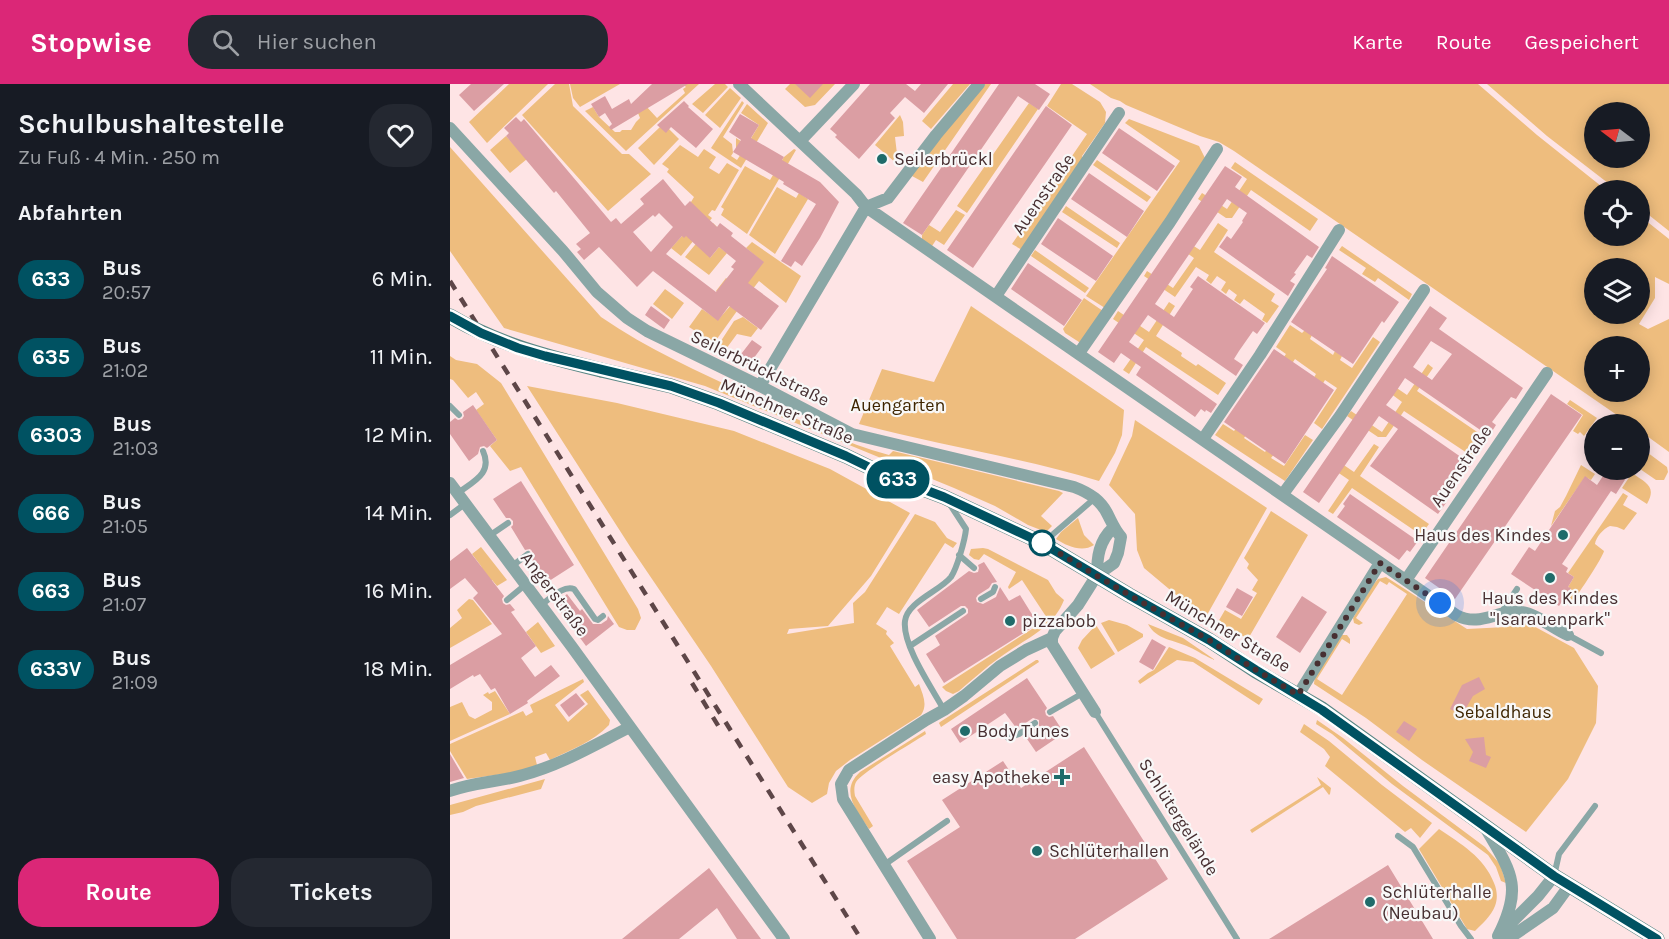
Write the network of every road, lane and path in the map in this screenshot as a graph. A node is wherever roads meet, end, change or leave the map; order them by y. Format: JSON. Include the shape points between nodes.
{"nodes":[{"id":1,"x":739,"y":84,"type":"edge"},
{"id":2,"x":854,"y":84,"type":"edge"},
{"id":3,"x":979,"y":84,"type":"edge"},
{"id":4,"x":1119,"y":113,"type":"dead end"},
{"id":5,"x":450,"y":128,"type":"edge"},
{"id":6,"x":800,"y":141,"type":"junction"},
{"id":7,"x":1217,"y":149,"type":"dead end"},
{"id":8,"x":866,"y":207,"type":"junction"},
{"id":9,"x":1339,"y":230,"type":"dead end"},
{"id":10,"x":1425,"y":290,"type":"dead end"},
{"id":11,"x":996,"y":296,"type":"junction"},
{"id":12,"x":450,"y":316,"type":"edge"},
{"id":13,"x":1079,"y":353,"type":"junction"},
{"id":14,"x":1546,"y":373,"type":"dead end"},
{"id":15,"x":760,"y":386,"type":"junction"},
{"id":16,"x":450,"y":406,"type":"edge"},
{"id":17,"x":459,"y":415,"type":"dead end"},
{"id":18,"x":1203,"y":439,"type":"junction"},
{"id":19,"x":483,"y":451,"type":"dead end"},
{"id":20,"x":454,"y":488,"type":"edge"},
{"id":21,"x":1283,"y":494,"type":"junction"},
{"id":22,"x":944,"y":497,"type":"junction"},
{"id":23,"x":1096,"y":497,"type":"junction"},
{"id":24,"x":465,"y":504,"type":"junction"},
{"id":25,"x":450,"y":515,"type":"edge"},
{"id":26,"x":508,"y":522,"type":"dead end"},
{"id":27,"x":1113,"y":528,"type":"junction"},
{"id":28,"x":488,"y":536,"type":"junction"},
{"id":29,"x":1042,"y":543,"type":"junction"},
{"id":30,"x":528,"y":554,"type":"dead end"},
{"id":31,"x":959,"y":555,"type":"junction"},
{"id":32,"x":1380,"y":563,"type":"junction"},
{"id":33,"x":511,"y":566,"type":"junction"},
{"id":34,"x":974,"y":568,"type":"dead end"},
{"id":35,"x":1097,"y":575,"type":"junction"},
{"id":36,"x":1406,"y":580,"type":"junction"},
{"id":37,"x":525,"y":585,"type":"junction"},
{"id":38,"x":995,"y":587,"type":"dead end"},
{"id":39,"x":1517,"y":589,"type":"dead end"},
{"id":40,"x":981,"y":599,"type":"dead end"},
{"id":41,"x":507,"y":600,"type":"dead end"},
{"id":42,"x":540,"y":606,"type":"junction"},
{"id":43,"x":963,"y":611,"type":"dead end"},
{"id":44,"x":1500,"y":615,"type":"junction"},
{"id":45,"x":603,"y":616,"type":"dead end"},
{"id":46,"x":1568,"y":635,"type":"joint"},
{"id":47,"x":1052,"y":638,"type":"junction"},
{"id":48,"x":910,"y":646,"type":"junction"},
{"id":49,"x":1601,"y":653,"type":"dead end"},
{"id":50,"x":1083,"y":693,"type":"junction"},
{"id":51,"x":1298,"y":695,"type":"junction"},
{"id":52,"x":944,"y":710,"type":"junction"},
{"id":53,"x":1050,"y":712,"type":"dead end"},
{"id":54,"x":1095,"y":712,"type":"joint"},
{"id":55,"x":1035,"y":723,"type":"dead end"},
{"id":56,"x":630,"y":727,"type":"junction"},
{"id":57,"x":1008,"y":738,"type":"dead end"},
{"id":58,"x":450,"y":791,"type":"edge"},
{"id":59,"x":1595,"y":806,"type":"dead end"},
{"id":60,"x":947,"y":821,"type":"dead end"},
{"id":61,"x":1484,"y":826,"type":"junction"},
{"id":62,"x":1398,"y":836,"type":"dead end"},
{"id":63,"x":884,"y":865,"type":"junction"},
{"id":64,"x":1554,"y":876,"type":"junction"},
{"id":65,"x":1569,"y":886,"type":"junction"},
{"id":66,"x":1500,"y":938,"type":"edge"},
{"id":67,"x":784,"y":939,"type":"edge"},
{"id":68,"x":930,"y":939,"type":"edge"},
{"id":69,"x":1237,"y":939,"type":"edge"},
{"id":70,"x":1471,"y":939,"type":"edge"},
{"id":71,"x":1657,"y":939,"type":"edge"}],
"edges":[{"from":1,"to":6,"type":"street"},
{"from":2,"to":6,"type":"street"},
{"from":3,"to":8,"type":"street","via":[[888,198]]},
{"from":4,"to":11,"type":"street","name":"Auenstraße"},
{"from":5,"to":15,"type":"street","name":"Seilerbrücklstraße","via":[[597,292],[627,318]]},
{"from":6,"to":8,"type":"street"},
{"from":7,"to":13,"type":"street"},
{"from":8,"to":11,"type":"street"},
{"from":8,"to":15,"type":"street"},
{"from":9,"to":18,"type":"street"},
{"from":10,"to":21,"type":"street"},
{"from":11,"to":13,"type":"street"},
{"from":12,"to":22,"type":"main road","name":"Münchner Straße","bridge":true,"via":[[518,348],[671,386],[719,403]]},
{"from":13,"to":18,"type":"street"},
{"from":14,"to":36,"type":"street","name":"Auenstraße"},
{"from":15,"to":23,"type":"street","name":"Seilerbrücklstraße","via":[[852,434],[1074,487]]},
{"from":16,"to":17,"type":"lane"},
{"from":18,"to":21,"type":"street"},
{"from":19,"to":20,"type":"lane","via":[[483,473]]},
{"from":20,"to":24,"type":"street","name":"Angerstraße"},
{"from":21,"to":32,"type":"street"},
{"from":22,"to":29,"type":"main road","name":"Münchner Straße"},
{"from":22,"to":31,"type":"lane","via":[[966,529]]},
{"from":23,"to":27,"type":"street"},
{"from":23,"to":29,"type":"lane"},
{"from":24,"to":25,"type":"lane"},
{"from":24,"to":28,"type":"street","name":"Angerstraße"},
{"from":26,"to":28,"type":"lane"},
{"from":27,"to":35,"type":"street","via":[[1099,550]]},
{"from":27,"to":35,"type":"street","via":[[1121,537],[1118,553],[1114,563]]},
{"from":28,"to":33,"type":"street","name":"Angerstraße"},
{"from":29,"to":35,"type":"main road","name":"Münchner Straße"},
{"from":30,"to":33,"type":"lane"},
{"from":31,"to":34,"type":"lane"},
{"from":31,"to":48,"type":"lane","via":[[951,577],[908,612],[905,622]]},
{"from":32,"to":36,"type":"street"},
{"from":32,"to":51,"type":"street"},
{"from":33,"to":37,"type":"street","name":"Angerstraße"},
{"from":35,"to":47,"type":"street"},
{"from":35,"to":51,"type":"main road","name":"Münchner Straße"},
{"from":36,"to":44,"type":"street","via":[[1462,618]]},
{"from":37,"to":41,"type":"lane"},
{"from":37,"to":42,"type":"street","name":"Angerstraße"},
{"from":38,"to":40,"type":"lane"},
{"from":39,"to":44,"type":"lane"},
{"from":42,"to":45,"type":"lane","via":[[570,587],[595,620]]},
{"from":42,"to":56,"type":"street","name":"Angerstraße"},
{"from":43,"to":48,"type":"lane"},
{"from":44,"to":46,"type":"street","via":[[1528,613]]},
{"from":46,"to":49,"type":"lane"},
{"from":47,"to":50,"type":"street"},
{"from":47,"to":52,"type":"street","via":[[1000,666]]},
{"from":48,"to":52,"type":"lane"},
{"from":50,"to":53,"type":"lane"},
{"from":50,"to":54,"type":"street"},
{"from":51,"to":61,"type":"main road","name":"Münchner Straße"},
{"from":52,"to":63,"type":"street","via":[[849,770],[841,784],[843,800]]},
{"from":54,"to":69,"type":"lane","name":"Schlütergelände"},
{"from":55,"to":57,"type":"lane"},
{"from":56,"to":58,"type":"street","via":[[523,775]]},
{"from":56,"to":67,"type":"street","name":"Angerstraße"},
{"from":59,"to":64,"type":"lane","via":[[1559,854]]},
{"from":60,"to":63,"type":"lane"},
{"from":61,"to":64,"type":"main road","name":"Münchner Straße"},
{"from":61,"to":66,"type":"street","name":"Münchner Straße","via":[[1512,877],[1510,906]]},
{"from":62,"to":70,"type":"lane","via":[[1413,847]]},
{"from":63,"to":68,"type":"street"},
{"from":64,"to":65,"type":"main road","name":"Münchner Straße"},
{"from":64,"to":66,"type":"street"},
{"from":65,"to":66,"type":"street","via":[[1553,908]]},
{"from":65,"to":71,"type":"main road","name":"Münchner Straße"}]}
